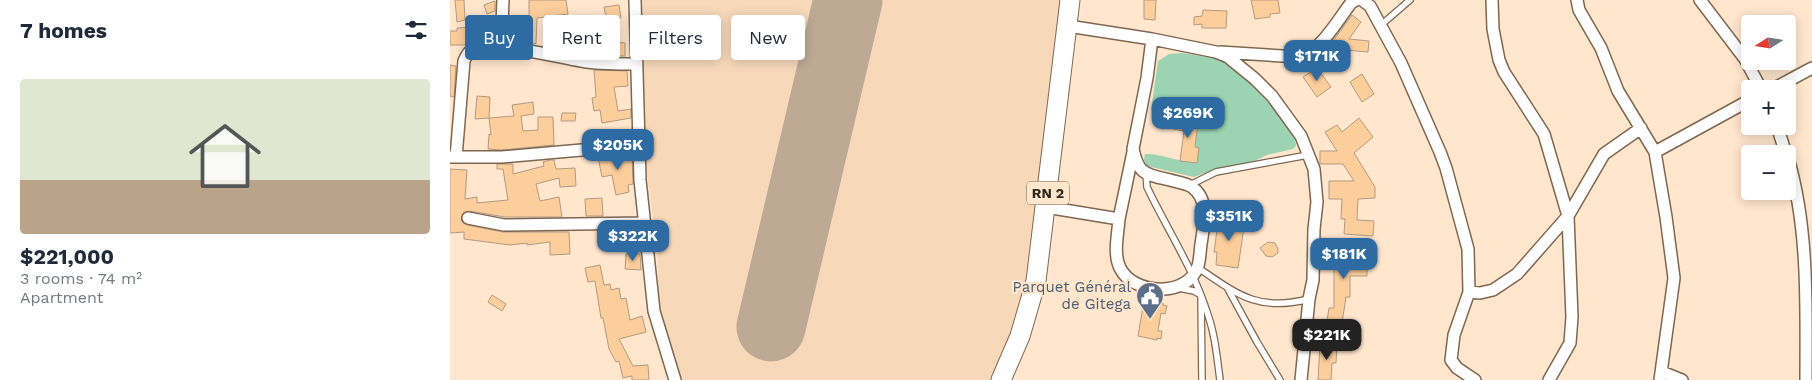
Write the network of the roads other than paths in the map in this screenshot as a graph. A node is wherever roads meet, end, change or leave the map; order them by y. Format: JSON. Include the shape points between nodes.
{"nodes":[{"id":1,"x":503,"y":0,"type":"edge"},
{"id":2,"x":635,"y":0,"type":"edge"},
{"id":3,"x":1070,"y":0,"type":"edge"},
{"id":4,"x":1356,"y":0,"type":"edge"},
{"id":5,"x":1362,"y":0,"type":"edge"},
{"id":6,"x":1410,"y":0,"type":"edge"},
{"id":7,"x":1492,"y":0,"type":"edge"},
{"id":8,"x":1577,"y":0,"type":"edge"},
{"id":9,"x":1700,"y":0,"type":"edge"},
{"id":10,"x":502,"y":15,"type":"edge"},
{"id":11,"x":1381,"y":25,"type":"junction"},
{"id":12,"x":1068,"y":26,"type":"junction"},
{"id":13,"x":1152,"y":39,"type":"junction"},
{"id":14,"x":533,"y":51,"type":"edge"},
{"id":15,"x":1216,"y":52,"type":"junction"},
{"id":16,"x":465,"y":59,"type":"edge"},
{"id":17,"x":637,"y":64,"type":"junction"},
{"id":18,"x":1812,"y":68,"type":"edge"},
{"id":19,"x":1756,"y":80,"type":"edge"},
{"id":20,"x":1790,"y":80,"type":"edge"},
{"id":21,"x":1741,"y":105,"type":"edge"},
{"id":22,"x":1641,"y":128,"type":"junction"},
{"id":23,"x":638,"y":145,"type":"junction"},
{"id":24,"x":1133,"y":149,"type":"junction"},
{"id":25,"x":1656,"y":152,"type":"junction"},
{"id":26,"x":1309,"y":154,"type":"junction"},
{"id":27,"x":453,"y":157,"type":"edge"},
{"id":28,"x":1146,"y":174,"type":"junction"},
{"id":29,"x":1190,"y":185,"type":"junction"},
{"id":30,"x":1796,"y":193,"type":"edge"},
{"id":31,"x":1046,"y":207,"type":"junction"},
{"id":32,"x":1568,"y":216,"type":"junction"},
{"id":33,"x":468,"y":218,"type":"dead end"},
{"id":34,"x":1119,"y":219,"type":"junction"},
{"id":35,"x":645,"y":222,"type":"junction"},
{"id":36,"x":1195,"y":272,"type":"junction"},
{"id":37,"x":1175,"y":288,"type":"junction"},
{"id":38,"x":1228,"y":288,"type":"junction"},
{"id":39,"x":1469,"y":292,"type":"junction"},
{"id":40,"x":1809,"y":292,"type":"edge"},
{"id":41,"x":1201,"y":295,"type":"junction"},
{"id":42,"x":1309,"y":299,"type":"junction"},
{"id":43,"x":1661,"y":376,"type":"edge"},
{"id":44,"x":676,"y":380,"type":"edge"},
{"id":45,"x":1001,"y":380,"type":"edge"},
{"id":46,"x":1202,"y":380,"type":"edge"},
{"id":47,"x":1220,"y":380,"type":"edge"},
{"id":48,"x":1280,"y":380,"type":"edge"},
{"id":49,"x":1301,"y":380,"type":"edge"},
{"id":50,"x":1474,"y":380,"type":"edge"},
{"id":51,"x":1549,"y":380,"type":"edge"},
{"id":52,"x":1682,"y":380,"type":"edge"},
{"id":53,"x":1806,"y":380,"type":"edge"}],
"edges":[{"from":1,"to":10,"type":"street"},
{"from":2,"to":17,"type":"street"},
{"from":3,"to":12,"type":"main road","number":"RN 2"},
{"from":4,"to":15,"type":"street","via":[[1306,55]]},
{"from":5,"to":11,"type":"street","via":[[1370,6]]},
{"from":6,"to":11,"type":"lane"},
{"from":7,"to":32,"type":"street","via":[[1499,60],[1544,134]]},
{"from":8,"to":22,"type":"street","via":[[1618,91]]},
{"from":9,"to":19,"type":"street","via":[[1745,59]]},
{"from":11,"to":39,"type":"street","via":[[1402,63],[1446,168],[1468,249]]},
{"from":12,"to":13,"type":"street"},
{"from":12,"to":31,"type":"main road","number":"RN 2"},
{"from":13,"to":15,"type":"street"},
{"from":13,"to":24,"type":"street","via":[[1148,78]]},
{"from":14,"to":17,"type":"street","via":[[586,62]]},
{"from":15,"to":26,"type":"street","via":[[1237,63],[1272,96],[1301,136]]},
{"from":16,"to":27,"type":"street"},
{"from":17,"to":23,"type":"street"},
{"from":18,"to":20,"type":"street"},
{"from":21,"to":25,"type":"street"},
{"from":22,"to":25,"type":"street"},
{"from":22,"to":32,"type":"street","via":[[1604,154]]},
{"from":23,"to":27,"type":"street","via":[[502,157]]},
{"from":23,"to":35,"type":"street"},
{"from":24,"to":28,"type":"street","via":[[1140,168]]},
{"from":24,"to":34,"type":"street"},
{"from":25,"to":43,"type":"street","via":[[1674,278]]},
{"from":26,"to":29,"type":"lane","via":[[1216,172]]},
{"from":26,"to":42,"type":"street","via":[[1317,202]]},
{"from":28,"to":29,"type":"street"},
{"from":28,"to":36,"type":"lane","via":[[1148,187]]},
{"from":29,"to":36,"type":"street","via":[[1202,199],[1205,209]]},
{"from":30,"to":40,"type":"street"},
{"from":31,"to":34,"type":"street"},
{"from":31,"to":45,"type":"main road","number":"RN 2","via":[[1036,281],[1020,336]]},
{"from":32,"to":39,"type":"street","via":[[1517,274],[1493,290]]},
{"from":32,"to":51,"type":"street","via":[[1570,342]]},
{"from":33,"to":35,"type":"street","via":[[504,225]]},
{"from":34,"to":37,"type":"street","via":[[1116,256],[1123,274],[1140,286]]},
{"from":35,"to":44,"type":"street","via":[[654,311]]},
{"from":36,"to":37,"type":"street"},
{"from":36,"to":38,"type":"lane"},
{"from":36,"to":41,"type":"lane"},
{"from":37,"to":41,"type":"lane"},
{"from":38,"to":42,"type":"lane","via":[[1263,303],[1290,304]]},
{"from":38,"to":48,"type":"lane"},
{"from":39,"to":50,"type":"street","via":[[1454,335],[1451,360]]},
{"from":40,"to":53,"type":"street"},
{"from":41,"to":46,"type":"lane"},
{"from":41,"to":47,"type":"lane","via":[[1211,325]]},
{"from":42,"to":49,"type":"street"},
{"from":43,"to":52,"type":"street"}]}
